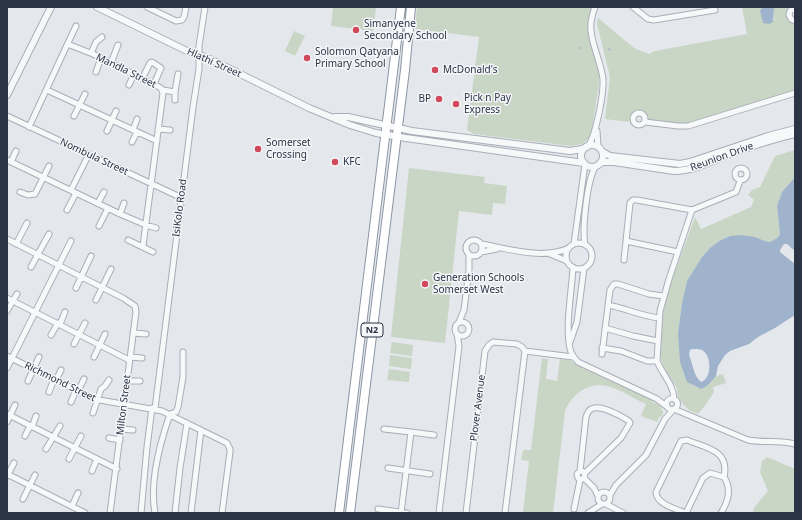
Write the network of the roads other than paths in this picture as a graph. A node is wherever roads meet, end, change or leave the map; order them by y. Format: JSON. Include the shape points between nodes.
{"nodes":[{"id":1,"x":51,"y":7,"type":"edge"},
{"id":2,"x":97,"y":7,"type":"edge"},
{"id":3,"x":147,"y":7,"type":"edge"},
{"id":4,"x":186,"y":7,"type":"edge"},
{"id":5,"x":205,"y":7,"type":"edge"},
{"id":6,"x":401,"y":7,"type":"edge"},
{"id":7,"x":411,"y":7,"type":"edge"},
{"id":8,"x":595,"y":7,"type":"edge"},
{"id":9,"x":633,"y":7,"type":"edge"},
{"id":10,"x":795,"y":8,"type":"edge"},
{"id":11,"x":715,"y":10,"type":"dead end"},
{"id":12,"x":795,"y":21,"type":"edge"},
{"id":13,"x":76,"y":26,"type":"dead end"},
{"id":14,"x":102,"y":37,"type":"dead end"},
{"id":15,"x":118,"y":45,"type":"dead end"},
{"id":16,"x":68,"y":46,"type":"junction"},
{"id":17,"x":90,"y":53,"type":"junction"},
{"id":18,"x":199,"y":55,"type":"junction"},
{"id":19,"x":101,"y":58,"type":"junction"},
{"id":20,"x":111,"y":63,"type":"junction"},
{"id":21,"x":96,"y":72,"type":"dead end"},
{"id":22,"x":134,"y":74,"type":"junction"},
{"id":23,"x":178,"y":74,"type":"dead end"},
{"id":24,"x":142,"y":78,"type":"junction"},
{"id":25,"x":154,"y":84,"type":"junction"},
{"id":26,"x":128,"y":85,"type":"dead end"},
{"id":27,"x":47,"y":90,"type":"junction"},
{"id":28,"x":163,"y":90,"type":"junction"},
{"id":29,"x":175,"y":92,"type":"junction"},
{"id":30,"x":795,"y":93,"type":"edge"},
{"id":31,"x":85,"y":94,"type":"dead end"},
{"id":32,"x":7,"y":95,"type":"edge"},
{"id":33,"x":175,"y":100,"type":"dead end"},
{"id":34,"x":80,"y":105,"type":"junction"},
{"id":35,"x":116,"y":111,"type":"dead end"},
{"id":36,"x":7,"y":116,"type":"edge"},
{"id":37,"x":74,"y":116,"type":"dead end"},
{"id":38,"x":598,"y":116,"type":"junction"},
{"id":39,"x":137,"y":119,"type":"dead end"},
{"id":40,"x":111,"y":120,"type":"junction"},
{"id":41,"x":645,"y":122,"type":"dead end"},
{"id":42,"x":29,"y":127,"type":"junction"},
{"id":43,"x":158,"y":129,"type":"junction"},
{"id":44,"x":795,"y":129,"type":"edge"},
{"id":45,"x":107,"y":130,"type":"dead end"},
{"id":46,"x":170,"y":130,"type":"dead end"},
{"id":47,"x":386,"y":130,"type":"junction"},
{"id":48,"x":135,"y":131,"type":"junction"},
{"id":49,"x":397,"y":132,"type":"junction"},
{"id":50,"x":795,"y":134,"type":"edge"},
{"id":51,"x":157,"y":140,"type":"junction"},
{"id":52,"x":132,"y":142,"type":"dead end"},
{"id":53,"x":588,"y":146,"type":"junction"},
{"id":54,"x":16,"y":150,"type":"dead end"},
{"id":55,"x":600,"y":150,"type":"junction"},
{"id":56,"x":89,"y":154,"type":"junction"},
{"id":57,"x":8,"y":160,"type":"edge"},
{"id":58,"x":584,"y":163,"type":"junction"},
{"id":59,"x":598,"y":165,"type":"junction"},
{"id":60,"x":49,"y":166,"type":"dead end"},
{"id":61,"x":44,"y":177,"type":"junction"},
{"id":62,"x":740,"y":181,"type":"dead end"},
{"id":63,"x":152,"y":184,"type":"junction"},
{"id":64,"x":20,"y":192,"type":"dead end"},
{"id":65,"x":74,"y":192,"type":"junction"},
{"id":66,"x":104,"y":192,"type":"dead end"},
{"id":67,"x":182,"y":198,"type":"junction"},
{"id":68,"x":124,"y":202,"type":"dead end"},
{"id":69,"x":98,"y":203,"type":"junction"},
{"id":70,"x":108,"y":208,"type":"junction"},
{"id":71,"x":67,"y":210,"type":"dead end"},
{"id":72,"x":692,"y":210,"type":"junction"},
{"id":73,"x":120,"y":214,"type":"junction"},
{"id":74,"x":27,"y":223,"type":"dead end"},
{"id":75,"x":146,"y":225,"type":"junction"},
{"id":76,"x":99,"y":226,"type":"dead end"},
{"id":77,"x":156,"y":228,"type":"dead end"},
{"id":78,"x":49,"y":234,"type":"dead end"},
{"id":79,"x":7,"y":239,"type":"edge"},
{"id":80,"x":128,"y":240,"type":"dead end"},
{"id":81,"x":626,"y":241,"type":"junction"},
{"id":82,"x":71,"y":242,"type":"dead end"},
{"id":83,"x":16,"y":244,"type":"junction"},
{"id":84,"x":482,"y":244,"type":"junction"},
{"id":85,"x":574,"y":244,"type":"junction"},
{"id":86,"x":585,"y":245,"type":"junction"},
{"id":87,"x":143,"y":246,"type":"junction"},
{"id":88,"x":498,"y":248,"type":"junction"},
{"id":89,"x":569,"y":248,"type":"junction"},
{"id":90,"x":153,"y":252,"type":"dead end"},
{"id":91,"x":678,"y":252,"type":"junction"},
{"id":92,"x":469,"y":254,"type":"junction"},
{"id":93,"x":479,"y":254,"type":"junction"},
{"id":94,"x":549,"y":254,"type":"junction"},
{"id":95,"x":38,"y":255,"type":"junction"},
{"id":96,"x":91,"y":256,"type":"dead end"},
{"id":97,"x":624,"y":260,"type":"dead end"},
{"id":98,"x":567,"y":261,"type":"junction"},
{"id":99,"x":59,"y":265,"type":"junction"},
{"id":100,"x":32,"y":267,"type":"dead end"},
{"id":101,"x":574,"y":267,"type":"junction"},
{"id":102,"x":584,"y":268,"type":"junction"},
{"id":103,"x":111,"y":269,"type":"dead end"},
{"id":104,"x":469,"y":270,"type":"junction"},
{"id":105,"x":81,"y":276,"type":"junction"},
{"id":106,"x":103,"y":287,"type":"junction"},
{"id":107,"x":76,"y":288,"type":"dead end"},
{"id":108,"x":17,"y":294,"type":"dead end"},
{"id":109,"x":663,"y":296,"type":"junction"},
{"id":110,"x":7,"y":298,"type":"edge"},
{"id":111,"x":96,"y":300,"type":"dead end"},
{"id":112,"x":13,"y":301,"type":"junction"},
{"id":113,"x":608,"y":306,"type":"junction"},
{"id":114,"x":464,"y":310,"type":"junction"},
{"id":115,"x":7,"y":311,"type":"edge"},
{"id":116,"x":35,"y":312,"type":"junction"},
{"id":117,"x":65,"y":312,"type":"dead end"},
{"id":118,"x":659,"y":318,"type":"junction"},
{"id":119,"x":459,"y":322,"type":"junction"},
{"id":120,"x":466,"y":322,"type":"junction"},
{"id":121,"x":85,"y":323,"type":"dead end"},
{"id":122,"x":59,"y":324,"type":"junction"},
{"id":123,"x":605,"y":328,"type":"junction"},
{"id":124,"x":133,"y":333,"type":"junction"},
{"id":125,"x":79,"y":334,"type":"junction"},
{"id":126,"x":105,"y":334,"type":"dead end"},
{"id":127,"x":146,"y":334,"type":"dead end"},
{"id":128,"x":457,"y":334,"type":"junction"},
{"id":129,"x":51,"y":335,"type":"dead end"},
{"id":130,"x":465,"y":335,"type":"junction"},
{"id":131,"x":658,"y":341,"type":"junction"},
{"id":132,"x":570,"y":343,"type":"junction"},
{"id":133,"x":74,"y":344,"type":"dead end"},
{"id":134,"x":100,"y":344,"type":"junction"},
{"id":135,"x":459,"y":346,"type":"junction"},
{"id":136,"x":525,"y":351,"type":"junction"},
{"id":137,"x":183,"y":352,"type":"dead end"},
{"id":138,"x":9,"y":357,"type":"edge"},
{"id":139,"x":39,"y":357,"type":"dead end"},
{"id":140,"x":94,"y":357,"type":"dead end"},
{"id":141,"x":574,"y":357,"type":"junction"},
{"id":142,"x":130,"y":358,"type":"junction"},
{"id":143,"x":142,"y":358,"type":"dead end"},
{"id":144,"x":657,"y":361,"type":"junction"},
{"id":145,"x":7,"y":368,"type":"edge"},
{"id":146,"x":34,"y":369,"type":"junction"},
{"id":147,"x":61,"y":370,"type":"dead end"},
{"id":148,"x":84,"y":379,"type":"dead end"},
{"id":149,"x":55,"y":380,"type":"junction"},
{"id":150,"x":109,"y":380,"type":"dead end"},
{"id":151,"x":28,"y":381,"type":"dead end"},
{"id":152,"x":127,"y":381,"type":"junction"},
{"id":153,"x":140,"y":381,"type":"dead end"},
{"id":154,"x":77,"y":391,"type":"junction"},
{"id":155,"x":49,"y":392,"type":"dead end"},
{"id":156,"x":97,"y":400,"type":"junction"},
{"id":157,"x":71,"y":402,"type":"dead end"},
{"id":158,"x":124,"y":404,"type":"junction"},
{"id":159,"x":15,"y":405,"type":"dead end"},
{"id":160,"x":671,"y":405,"type":"junction"},
{"id":161,"x":154,"y":409,"type":"junction"},
{"id":162,"x":94,"y":413,"type":"dead end"},
{"id":163,"x":170,"y":414,"type":"junction"},
{"id":164,"x":9,"y":415,"type":"edge"},
{"id":165,"x":36,"y":416,"type":"dead end"},
{"id":166,"x":7,"y":422,"type":"edge"},
{"id":167,"x":187,"y":423,"type":"junction"},
{"id":168,"x":31,"y":426,"type":"junction"},
{"id":169,"x":60,"y":426,"type":"dead end"},
{"id":170,"x":121,"y":429,"type":"junction"},
{"id":171,"x":384,"y":429,"type":"dead end"},
{"id":172,"x":134,"y":430,"type":"dead end"},
{"id":173,"x":201,"y":430,"type":"junction"},
{"id":174,"x":410,"y":432,"type":"junction"},
{"id":175,"x":434,"y":435,"type":"dead end"},
{"id":176,"x":25,"y":436,"type":"dead end"},
{"id":177,"x":81,"y":436,"type":"dead end"},
{"id":178,"x":54,"y":438,"type":"junction"},
{"id":179,"x":109,"y":438,"type":"dead end"},
{"id":180,"x":120,"y":440,"type":"junction"},
{"id":181,"x":795,"y":444,"type":"edge"},
{"id":182,"x":75,"y":448,"type":"junction"},
{"id":183,"x":46,"y":449,"type":"dead end"},
{"id":184,"x":69,"y":459,"type":"dead end"},
{"id":185,"x":97,"y":459,"type":"junction"},
{"id":186,"x":14,"y":463,"type":"dead end"},
{"id":187,"x":388,"y":468,"type":"dead end"},
{"id":188,"x":116,"y":469,"type":"junction"},
{"id":189,"x":92,"y":471,"type":"dead end"},
{"id":190,"x":406,"y":472,"type":"junction"},
{"id":191,"x":430,"y":474,"type":"dead end"},
{"id":192,"x":7,"y":475,"type":"edge"},
{"id":193,"x":35,"y":475,"type":"dead end"},
{"id":194,"x":583,"y":476,"type":"junction"},
{"id":195,"x":724,"y":477,"type":"junction"},
{"id":196,"x":30,"y":485,"type":"junction"},
{"id":197,"x":616,"y":485,"type":"junction"},
{"id":198,"x":78,"y":494,"type":"dead end"},
{"id":199,"x":600,"y":495,"type":"junction"},
{"id":200,"x":610,"y":497,"type":"junction"},
{"id":201,"x":23,"y":499,"type":"dead end"},
{"id":202,"x":604,"y":504,"type":"junction"},
{"id":203,"x":72,"y":506,"type":"junction"},
{"id":204,"x":378,"y":509,"type":"dead end"},
{"id":205,"x":574,"y":509,"type":"dead end"},
{"id":206,"x":616,"y":509,"type":"junction"},
{"id":207,"x":590,"y":511,"type":"edge"},
{"id":208,"x":85,"y":513,"type":"edge"},
{"id":209,"x":110,"y":513,"type":"edge"},
{"id":210,"x":140,"y":513,"type":"edge"},
{"id":211,"x":155,"y":513,"type":"edge"},
{"id":212,"x":175,"y":513,"type":"edge"},
{"id":213,"x":191,"y":513,"type":"edge"},
{"id":214,"x":222,"y":513,"type":"edge"},
{"id":215,"x":339,"y":513,"type":"edge"},
{"id":216,"x":350,"y":513,"type":"edge"},
{"id":217,"x":401,"y":513,"type":"edge"},
{"id":218,"x":407,"y":513,"type":"edge"},
{"id":219,"x":439,"y":513,"type":"edge"},
{"id":220,"x":466,"y":513,"type":"edge"},
{"id":221,"x":505,"y":513,"type":"edge"},
{"id":222,"x":623,"y":513,"type":"edge"},
{"id":223,"x":686,"y":513,"type":"edge"},
{"id":224,"x":721,"y":513,"type":"edge"}],
"edges":[{"from":1,"to":32,"type":"street"},
{"from":2,"to":18,"type":"street","name":"Hlathi Street"},
{"from":3,"to":4,"type":"street","via":[[176,21],[182,20]]},
{"from":5,"to":18,"type":"street","name":"IsiKolo Road"},
{"from":6,"to":47,"type":"highway","number":"N2"},
{"from":7,"to":49,"type":"highway","number":"N2"},
{"from":8,"to":38,"type":"street","via":[[591,31],[603,79]]},
{"from":9,"to":11,"type":"street","via":[[648,19],[654,20]]},
{"from":10,"to":12,"type":"street","via":[[789,15]]},
{"from":13,"to":16,"type":"street"},
{"from":14,"to":17,"type":"street"},
{"from":15,"to":20,"type":"street"},
{"from":16,"to":17,"type":"street","name":"Mandla Street"},
{"from":16,"to":27,"type":"street"},
{"from":17,"to":19,"type":"street","name":"Mandla Street"},
{"from":18,"to":47,"type":"street","name":"Hlathi Street","via":[[350,125]]},
{"from":18,"to":67,"type":"street","name":"IsiKolo Road"},
{"from":19,"to":20,"type":"street","name":"Mandla Street"},
{"from":19,"to":21,"type":"street"},
{"from":20,"to":22,"type":"street","name":"Mandla Street"},
{"from":22,"to":24,"type":"street","name":"Mandla Street"},
{"from":22,"to":26,"type":"street"},
{"from":23,"to":29,"type":"street"},
{"from":24,"to":25,"type":"street","name":"Mandla Street"},
{"from":24,"to":25,"type":"street","via":[[152,62],[161,68]]},
{"from":25,"to":28,"type":"street","name":"Mandla Street"},
{"from":27,"to":34,"type":"street"},
{"from":27,"to":42,"type":"street"},
{"from":28,"to":29,"type":"street"},
{"from":28,"to":43,"type":"street","name":"Mandla Street"},
{"from":29,"to":33,"type":"street"},
{"from":30,"to":41,"type":"street","via":[[688,126]]},
{"from":31,"to":34,"type":"street"},
{"from":34,"to":37,"type":"street"},
{"from":34,"to":40,"type":"street"},
{"from":35,"to":40,"type":"street"},
{"from":36,"to":42,"type":"street","name":"Nombula Street"},
{"from":38,"to":53,"type":"street","via":[[594,135]]},
{"from":38,"to":55,"type":"street","via":[[597,135]]},
{"from":39,"to":48,"type":"street"},
{"from":40,"to":45,"type":"street"},
{"from":40,"to":48,"type":"street"},
{"from":42,"to":56,"type":"street","name":"Nombula Street"},
{"from":43,"to":46,"type":"street"},
{"from":43,"to":51,"type":"street","name":"Mandla Street"},
{"from":44,"to":55,"type":"street","name":"Reunion Drive","via":[[680,164],[610,156]]},
{"from":47,"to":49,"type":"street","name":"Hlathi Street"},
{"from":47,"to":215,"type":"highway","number":"N2"},
{"from":48,"to":51,"type":"street"},
{"from":48,"to":52,"type":"street"},
{"from":49,"to":53,"type":"street","via":[[570,151]]},
{"from":49,"to":58,"type":"street"},
{"from":49,"to":216,"type":"highway","number":"N2"},
{"from":50,"to":59,"type":"street","name":"Reunion Drive","via":[[769,140],[687,170],[674,171],[614,162]]},
{"from":51,"to":63,"type":"street","name":"Mandla Street"},
{"from":53,"to":55,"type":"street"},
{"from":53,"to":58,"type":"street","via":[[583,150]]},
{"from":54,"to":57,"type":"street"},
{"from":55,"to":59,"type":"street","via":[[603,159]]},
{"from":56,"to":63,"type":"street","name":"Nombula Street"},
{"from":56,"to":65,"type":"street"},
{"from":57,"to":61,"type":"street"},
{"from":58,"to":59,"type":"street","via":[[590,166]]},
{"from":58,"to":85,"type":"street"},
{"from":59,"to":86,"type":"street","via":[[590,180]]},
{"from":60,"to":61,"type":"street"},
{"from":61,"to":64,"type":"street","via":[[34,195],[28,196]]},
{"from":61,"to":65,"type":"street"},
{"from":62,"to":72,"type":"street","via":[[736,192]]},
{"from":63,"to":67,"type":"street","name":"Nombula Street"},
{"from":63,"to":75,"type":"street","name":"Mandla Street"},
{"from":65,"to":69,"type":"street"},
{"from":65,"to":71,"type":"street"},
{"from":66,"to":69,"type":"street"},
{"from":67,"to":161,"type":"street","name":"IsiKolo Road"},
{"from":68,"to":73,"type":"street"},
{"from":69,"to":70,"type":"street"},
{"from":70,"to":73,"type":"street"},
{"from":70,"to":76,"type":"street"},
{"from":72,"to":81,"type":"street","via":[[633,200],[630,203]]},
{"from":72,"to":91,"type":"street"},
{"from":73,"to":75,"type":"street"},
{"from":74,"to":83,"type":"street"},
{"from":75,"to":77,"type":"street"},
{"from":75,"to":87,"type":"street","name":"Mandla Street"},
{"from":78,"to":95,"type":"street"},
{"from":79,"to":83,"type":"street"},
{"from":80,"to":87,"type":"street"},
{"from":81,"to":91,"type":"street"},
{"from":81,"to":97,"type":"street"},
{"from":82,"to":99,"type":"street"},
{"from":83,"to":95,"type":"street"},
{"from":84,"to":88,"type":"street"},
{"from":84,"to":92,"type":"street","via":[[476,240],[468,242],[466,247]]},
{"from":84,"to":93,"type":"street"},
{"from":85,"to":86,"type":"street"},
{"from":85,"to":89,"type":"street"},
{"from":86,"to":102,"type":"street","via":[[590,250],[591,258]]},
{"from":87,"to":90,"type":"street"},
{"from":88,"to":93,"type":"street"},
{"from":88,"to":94,"type":"street"},
{"from":89,"to":94,"type":"street"},
{"from":89,"to":98,"type":"street"},
{"from":91,"to":109,"type":"street"},
{"from":92,"to":93,"type":"street"},
{"from":92,"to":104,"type":"street"},
{"from":93,"to":104,"type":"street"},
{"from":94,"to":98,"type":"street"},
{"from":95,"to":99,"type":"street"},
{"from":95,"to":100,"type":"street"},
{"from":96,"to":105,"type":"street"},
{"from":98,"to":101,"type":"street"},
{"from":99,"to":105,"type":"street"},
{"from":99,"to":116,"type":"street"},
{"from":101,"to":102,"type":"street"},
{"from":101,"to":132,"type":"street","via":[[568,331]]},
{"from":102,"to":132,"type":"street","via":[[577,322]]},
{"from":103,"to":106,"type":"street"},
{"from":104,"to":114,"type":"street"},
{"from":105,"to":106,"type":"street"},
{"from":105,"to":107,"type":"street"},
{"from":106,"to":111,"type":"street"},
{"from":106,"to":124,"type":"street","name":"Milton Street","via":[[134,305],[136,309]]},
{"from":108,"to":112,"type":"street"},
{"from":109,"to":113,"type":"street","via":[[614,284],[610,290]]},
{"from":109,"to":118,"type":"street"},
{"from":110,"to":112,"type":"street"},
{"from":112,"to":115,"type":"street"},
{"from":112,"to":116,"type":"street"},
{"from":113,"to":118,"type":"street"},
{"from":113,"to":123,"type":"street"},
{"from":114,"to":119,"type":"street"},
{"from":114,"to":120,"type":"street"},
{"from":116,"to":122,"type":"street"},
{"from":116,"to":138,"type":"street"},
{"from":117,"to":122,"type":"street"},
{"from":118,"to":131,"type":"street"},
{"from":119,"to":120,"type":"street"},
{"from":119,"to":128,"type":"street","via":[[455,327]]},
{"from":120,"to":130,"type":"street","via":[[469,330]]},
{"from":121,"to":125,"type":"street"},
{"from":122,"to":125,"type":"street"},
{"from":122,"to":129,"type":"street"},
{"from":123,"to":131,"type":"street"},
{"from":123,"to":144,"type":"street","via":[[602,351],[621,351],[646,361]]},
{"from":124,"to":127,"type":"street"},
{"from":124,"to":142,"type":"street","name":"Milton Street"},
{"from":125,"to":133,"type":"street"},
{"from":125,"to":134,"type":"street"},
{"from":126,"to":134,"type":"street"},
{"from":128,"to":130,"type":"street"},
{"from":128,"to":135,"type":"street"},
{"from":130,"to":135,"type":"street"},
{"from":131,"to":144,"type":"street"},
{"from":132,"to":141,"type":"street"},
{"from":134,"to":140,"type":"street"},
{"from":134,"to":142,"type":"street"},
{"from":135,"to":219,"type":"street"},
{"from":136,"to":141,"type":"street","name":"Plover Avenue"},
{"from":136,"to":220,"type":"street","name":"Plover Avenue","via":[[517,344],[493,342],[485,351]]},
{"from":136,"to":221,"type":"street"},
{"from":137,"to":163,"type":"street","via":[[184,377],[178,407],[176,412]]},
{"from":138,"to":145,"type":"street"},
{"from":138,"to":146,"type":"street","name":"Richmond Street"},
{"from":139,"to":146,"type":"street"},
{"from":141,"to":160,"type":"street","via":[[578,362]]},
{"from":142,"to":143,"type":"street"},
{"from":142,"to":152,"type":"street","name":"Milton Street"},
{"from":144,"to":160,"type":"street","via":[[672,389]]},
{"from":146,"to":149,"type":"street","name":"Richmond Street"},
{"from":146,"to":151,"type":"street"},
{"from":147,"to":149,"type":"street"},
{"from":148,"to":154,"type":"street"},
{"from":149,"to":154,"type":"street","name":"Richmond Street"},
{"from":149,"to":155,"type":"street"},
{"from":150,"to":156,"type":"street"},
{"from":152,"to":153,"type":"street"},
{"from":152,"to":158,"type":"street","name":"Milton Street"},
{"from":154,"to":156,"type":"street","name":"Richmond Street"},
{"from":154,"to":157,"type":"street"},
{"from":156,"to":158,"type":"street","name":"Richmond Street"},
{"from":156,"to":162,"type":"street"},
{"from":158,"to":161,"type":"street","name":"Richmond Street"},
{"from":158,"to":170,"type":"street","name":"Milton Street"},
{"from":159,"to":164,"type":"street"},
{"from":160,"to":181,"type":"street","via":[[748,440]]},
{"from":160,"to":197,"type":"street","via":[[646,455]]},
{"from":161,"to":163,"type":"street","name":"Richmond Street"},
{"from":161,"to":210,"type":"street","name":"IsiKolo Road","via":[[146,447]]},
{"from":163,"to":167,"type":"street","name":"Richmond Street"},
{"from":163,"to":211,"type":"street","via":[[155,474]]},
{"from":164,"to":166,"type":"street"},
{"from":164,"to":168,"type":"street"},
{"from":165,"to":168,"type":"street"},
{"from":167,"to":173,"type":"street","name":"Richmond Street"},
{"from":167,"to":212,"type":"street"},
{"from":168,"to":176,"type":"street"},
{"from":168,"to":178,"type":"street"},
{"from":169,"to":178,"type":"street"},
{"from":170,"to":172,"type":"street"},
{"from":170,"to":180,"type":"street","name":"Milton Street"},
{"from":171,"to":174,"type":"street"},
{"from":173,"to":213,"type":"street"},
{"from":173,"to":214,"type":"street","name":"Richmond Street","via":[[227,443],[230,449]]},
{"from":174,"to":175,"type":"street"},
{"from":174,"to":190,"type":"street"},
{"from":177,"to":182,"type":"street"},
{"from":178,"to":182,"type":"street"},
{"from":178,"to":183,"type":"street"},
{"from":179,"to":180,"type":"street"},
{"from":180,"to":188,"type":"street","name":"Milton Street"},
{"from":182,"to":184,"type":"street"},
{"from":182,"to":185,"type":"street"},
{"from":185,"to":188,"type":"street"},
{"from":185,"to":189,"type":"street"},
{"from":186,"to":192,"type":"street"},
{"from":187,"to":190,"type":"street"},
{"from":188,"to":209,"type":"street","name":"Milton Street"},
{"from":190,"to":191,"type":"street"},
{"from":190,"to":217,"type":"street"},
{"from":192,"to":196,"type":"street"},
{"from":193,"to":196,"type":"street"},
{"from":194,"to":194,"type":"street","via":[[588,411],[600,407],[628,420],[630,423],[624,435]]},
{"from":194,"to":199,"type":"street"},
{"from":194,"to":205,"type":"street"},
{"from":195,"to":223,"type":"street","via":[[710,473],[703,478]]},
{"from":195,"to":223,"type":"street","via":[[724,461],[719,454],[686,440],[681,441],[656,496],[660,502]]},
{"from":195,"to":224,"type":"street","via":[[728,498]]},
{"from":196,"to":201,"type":"street"},
{"from":196,"to":203,"type":"street"},
{"from":197,"to":199,"type":"street"},
{"from":197,"to":200,"type":"street"},
{"from":198,"to":203,"type":"street"},
{"from":199,"to":200,"type":"street"},
{"from":199,"to":202,"type":"street"},
{"from":199,"to":207,"type":"street"},
{"from":200,"to":202,"type":"street"},
{"from":200,"to":206,"type":"street"},
{"from":202,"to":206,"type":"street"},
{"from":202,"to":207,"type":"street"},
{"from":203,"to":208,"type":"street"},
{"from":204,"to":217,"type":"street"},
{"from":206,"to":222,"type":"street"},
{"from":217,"to":218,"type":"street"}]}
